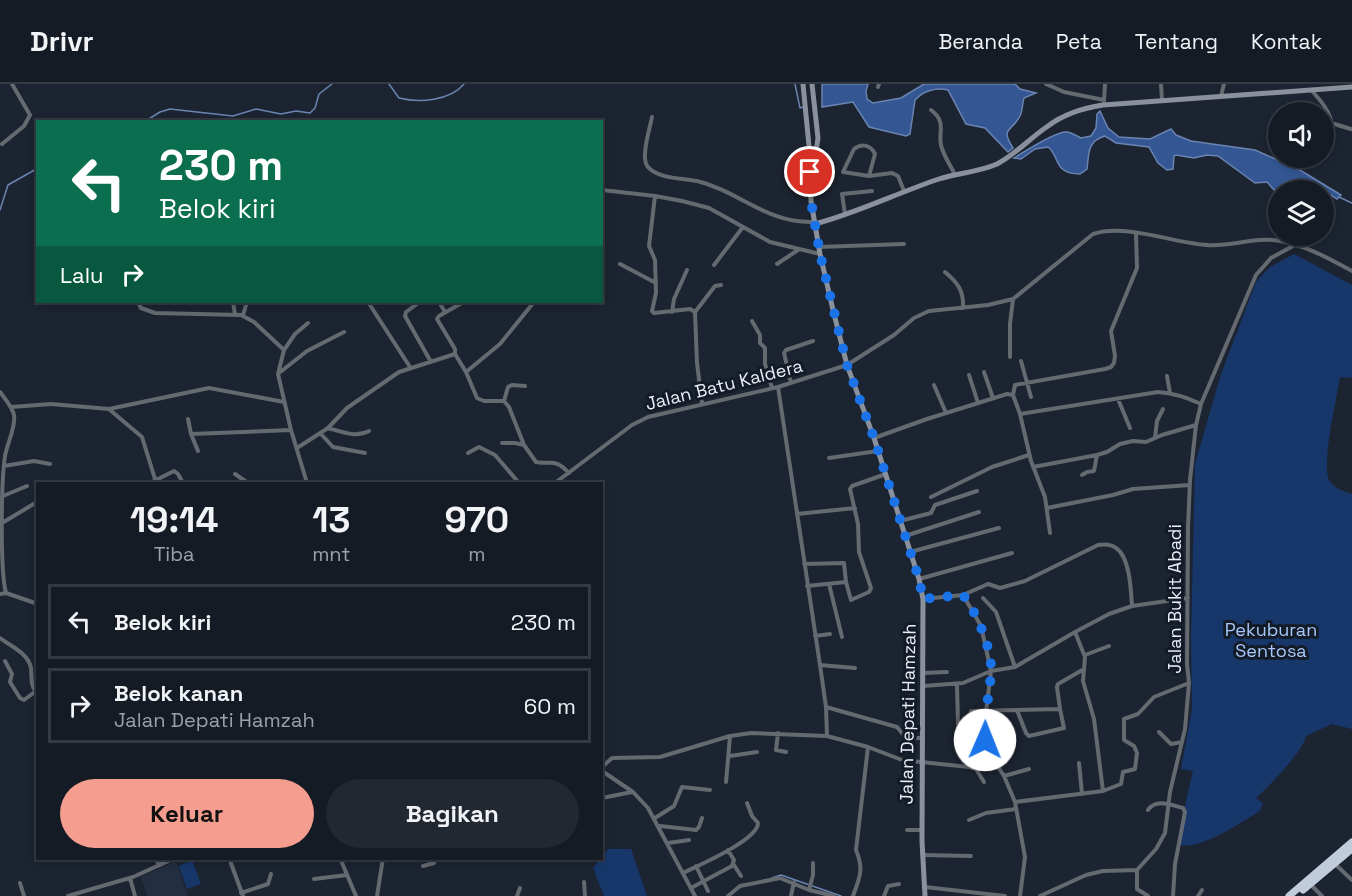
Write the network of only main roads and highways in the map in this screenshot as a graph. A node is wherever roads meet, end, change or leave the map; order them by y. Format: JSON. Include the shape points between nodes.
{"nodes":[{"id":1,"x":803,"y":84,"type":"edge"},
{"id":2,"x":812,"y":84,"type":"edge"},
{"id":3,"x":1352,"y":87,"type":"edge"},
{"id":4,"x":810,"y":189,"type":"junction"},
{"id":5,"x":814,"y":223,"type":"junction"},
{"id":6,"x":1352,"y":842,"type":"edge"},
{"id":7,"x":1352,"y":849,"type":"edge"},
{"id":8,"x":1297,"y":893,"type":"edge"},
{"id":9,"x":925,"y":896,"type":"edge"},
{"id":10,"x":1288,"y":896,"type":"edge"}],
"edges":[{"from":1,"to":4,"type":"main road","name":"Jalan Depati Hamzah"},
{"from":2,"to":4,"type":"main road","name":"Jalan Depati Hamzah","via":[[817,146]]},
{"from":3,"to":5,"type":"main road","via":[[1103,102],[1055,121],[1007,158],[984,169],[904,191],[846,215]]},
{"from":4,"to":5,"type":"main road","name":"Jalan Depati Hamzah"},
{"from":5,"to":9,"type":"main road","name":"Jalan Depati Hamzah","via":[[847,365],[879,451],[923,599]]},
{"from":6,"to":8,"type":"highway"},
{"from":7,"to":8,"type":"highway"},
{"from":8,"to":10,"type":"highway"}]}
